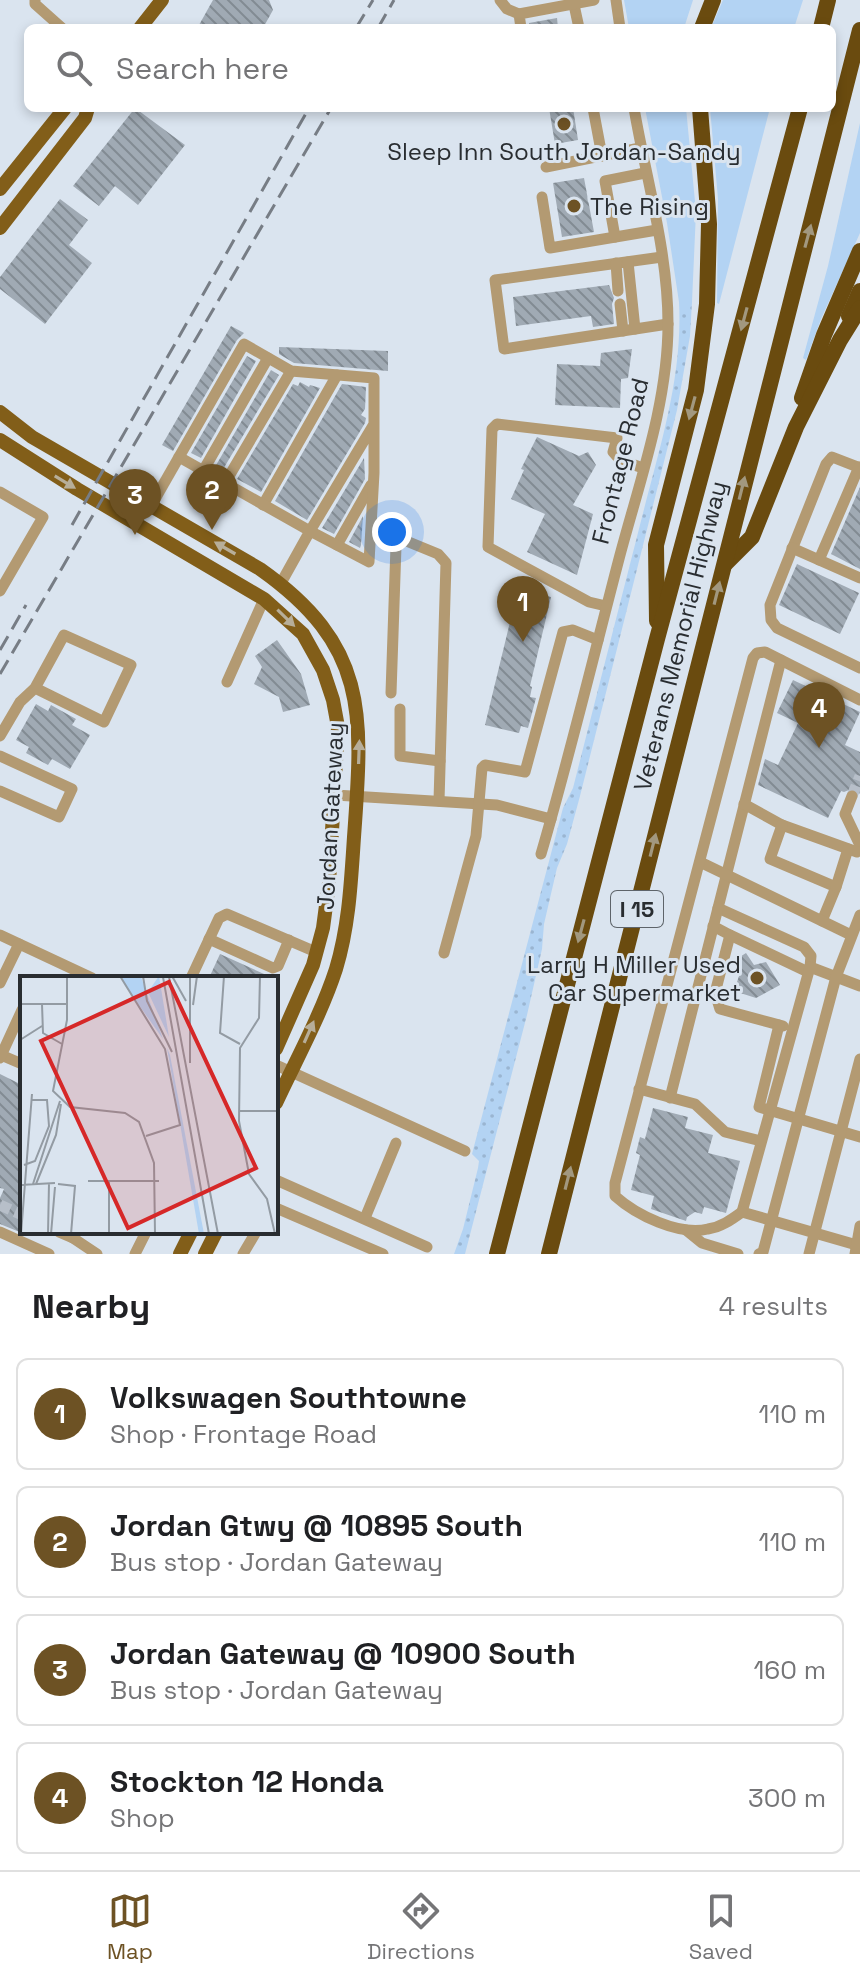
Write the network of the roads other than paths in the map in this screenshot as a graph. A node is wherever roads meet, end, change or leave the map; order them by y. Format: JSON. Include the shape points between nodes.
{"nodes":[{"id":1,"x":35,"y":0,"type":"edge"},
{"id":2,"x":162,"y":0,"type":"edge"},
{"id":3,"x":500,"y":0,"type":"edge"},
{"id":4,"x":594,"y":0,"type":"edge"},
{"id":5,"x":616,"y":0,"type":"edge"},
{"id":6,"x":702,"y":0,"type":"edge"},
{"id":7,"x":713,"y":0,"type":"edge"},
{"id":8,"x":828,"y":0,"type":"edge"},
{"id":9,"x":574,"y":2,"type":"edge"},
{"id":10,"x":519,"y":14,"type":"junction"},
{"id":11,"x":58,"y":24,"type":"edge"},
{"id":12,"x":143,"y":24,"type":"edge"},
{"id":13,"x":520,"y":24,"type":"edge"},
{"id":14,"x":578,"y":24,"type":"edge"},
{"id":15,"x":619,"y":24,"type":"edge"},
{"id":16,"x":694,"y":24,"type":"edge"},
{"id":17,"x":704,"y":24,"type":"edge"},
{"id":18,"x":822,"y":24,"type":"edge"},
{"id":19,"x":860,"y":30,"type":"edge"},
{"id":20,"x":62,"y":112,"type":"edge"},
{"id":21,"x":87,"y":112,"type":"edge"},
{"id":22,"x":594,"y":112,"type":"edge"},
{"id":23,"x":635,"y":112,"type":"edge"},
{"id":24,"x":700,"y":112,"type":"edge"},
{"id":25,"x":799,"y":112,"type":"edge"},
{"id":26,"x":640,"y":148,"type":"junction"},
{"id":27,"x":602,"y":156,"type":"junction"},
{"id":28,"x":546,"y":167,"type":"dead end"},
{"id":29,"x":645,"y":173,"type":"junction"},
{"id":30,"x":0,"y":189,"type":"edge"},
{"id":31,"x":542,"y":197,"type":"dead end"},
{"id":32,"x":0,"y":228,"type":"edge"},
{"id":33,"x":657,"y":230,"type":"junction"},
{"id":34,"x":615,"y":237,"type":"junction"},
{"id":35,"x":860,"y":251,"type":"edge"},
{"id":36,"x":662,"y":257,"type":"junction"},
{"id":37,"x":622,"y":263,"type":"junction"},
{"id":38,"x":618,"y":291,"type":"dead end"},
{"id":39,"x":860,"y":291,"type":"edge"},
{"id":40,"x":620,"y":304,"type":"dead end"},
{"id":41,"x":860,"y":308,"type":"edge"},
{"id":42,"x":668,"y":324,"type":"junction"},
{"id":43,"x":629,"y":330,"type":"junction"},
{"id":44,"x":840,"y":340,"type":"junction"},
{"id":45,"x":268,"y":358,"type":"junction"},
{"id":46,"x":291,"y":371,"type":"junction"},
{"id":47,"x":337,"y":375,"type":"junction"},
{"id":48,"x":0,"y":412,"type":"edge"},
{"id":49,"x":0,"y":423,"type":"edge"},
{"id":50,"x":374,"y":424,"type":"junction"},
{"id":51,"x":796,"y":427,"type":"junction"},
{"id":52,"x":25,"y":432,"type":"junction"},
{"id":53,"x":0,"y":440,"type":"edge"},
{"id":54,"x":179,"y":457,"type":"junction"},
{"id":55,"x":643,"y":468,"type":"junction"},
{"id":56,"x":859,"y":468,"type":"edge"},
{"id":57,"x":203,"y":471,"type":"junction"},
{"id":58,"x":373,"y":481,"type":"junction"},
{"id":59,"x":225,"y":483,"type":"junction"},
{"id":60,"x":0,"y":492,"type":"edge"},
{"id":61,"x":263,"y":505,"type":"junction"},
{"id":62,"x":151,"y":506,"type":"junction"},
{"id":63,"x":310,"y":531,"type":"junction"},
{"id":64,"x":337,"y":545,"type":"junction"},
{"id":65,"x":792,"y":548,"type":"junction"},
{"id":66,"x":819,"y":560,"type":"junction"},
{"id":67,"x":725,"y":564,"type":"junction"},
{"id":68,"x":860,"y":578,"type":"edge"},
{"id":69,"x":281,"y":583,"type":"junction"},
{"id":70,"x":0,"y":591,"type":"edge"},
{"id":71,"x":264,"y":599,"type":"junction"},
{"id":72,"x":606,"y":606,"type":"junction"},
{"id":73,"x":657,"y":639,"type":"junction"},
{"id":74,"x":598,"y":640,"type":"junction"},
{"id":75,"x":781,"y":660,"type":"junction"},
{"id":76,"x":860,"y":668,"type":"edge"},
{"id":77,"x":227,"y":682,"type":"dead end"},
{"id":78,"x":35,"y":688,"type":"junction"},
{"id":79,"x":391,"y":693,"type":"dead end"},
{"id":80,"x":860,"y":700,"type":"edge"},
{"id":81,"x":400,"y":709,"type":"dead end"},
{"id":82,"x":0,"y":736,"type":"edge"},
{"id":83,"x":0,"y":756,"type":"edge"},
{"id":84,"x":440,"y":761,"type":"junction"},
{"id":85,"x":0,"y":791,"type":"edge"},
{"id":86,"x":335,"y":795,"type":"junction"},
{"id":87,"x":852,"y":796,"type":"dead end"},
{"id":88,"x":357,"y":797,"type":"junction"},
{"id":89,"x":439,"y":801,"type":"junction"},
{"id":90,"x":480,"y":803,"type":"junction"},
{"id":91,"x":744,"y":804,"type":"junction"},
{"id":92,"x":551,"y":819,"type":"junction"},
{"id":93,"x":782,"y":825,"type":"junction"},
{"id":94,"x":857,"y":849,"type":"edge"},
{"id":95,"x":541,"y":854,"type":"dead end"},
{"id":96,"x":700,"y":862,"type":"junction"},
{"id":97,"x":726,"y":875,"type":"junction"},
{"id":98,"x":836,"y":887,"type":"junction"},
{"id":99,"x":718,"y":908,"type":"junction"},
{"id":100,"x":860,"y":915,"type":"edge"},
{"id":101,"x":822,"y":921,"type":"junction"},
{"id":102,"x":713,"y":926,"type":"junction"},
{"id":103,"x":0,"y":935,"type":"edge"},
{"id":104,"x":730,"y":935,"type":"junction"},
{"id":105,"x":851,"y":935,"type":"junction"},
{"id":106,"x":209,"y":939,"type":"junction"},
{"id":107,"x":289,"y":940,"type":"junction"},
{"id":108,"x":19,"y":944,"type":"junction"},
{"id":109,"x":316,"y":952,"type":"junction"},
{"id":110,"x":444,"y":953,"type":"dead end"},
{"id":111,"x":809,"y":969,"type":"junction"},
{"id":112,"x":88,"y":976,"type":"edge"},
{"id":113,"x":192,"y":976,"type":"edge"},
{"id":114,"x":836,"y":977,"type":"junction"},
{"id":115,"x":0,"y":983,"type":"edge"},
{"id":116,"x":860,"y":986,"type":"edge"},
{"id":117,"x":20,"y":1014,"type":"edge"},
{"id":118,"x":785,"y":1027,"type":"junction"},
{"id":119,"x":278,"y":1044,"type":"edge"},
{"id":120,"x":1,"y":1056,"type":"edge"},
{"id":121,"x":860,"y":1059,"type":"edge"},
{"id":122,"x":20,"y":1063,"type":"edge"},
{"id":123,"x":278,"y":1066,"type":"edge"},
{"id":124,"x":291,"y":1071,"type":"junction"},
{"id":125,"x":639,"y":1089,"type":"junction"},
{"id":126,"x":670,"y":1098,"type":"junction"},
{"id":127,"x":278,"y":1099,"type":"edge"},
{"id":128,"x":769,"y":1110,"type":"junction"},
{"id":129,"x":799,"y":1119,"type":"junction"},
{"id":130,"x":841,"y":1132,"type":"junction"},
{"id":131,"x":860,"y":1137,"type":"edge"},
{"id":132,"x":761,"y":1141,"type":"junction"},
{"id":133,"x":396,"y":1143,"type":"dead end"},
{"id":134,"x":465,"y":1151,"type":"dead end"},
{"id":135,"x":278,"y":1181,"type":"edge"},
{"id":136,"x":278,"y":1209,"type":"edge"},
{"id":137,"x":742,"y":1212,"type":"junction"},
{"id":138,"x":365,"y":1218,"type":"junction"},
{"id":139,"x":772,"y":1220,"type":"junction"},
{"id":140,"x":860,"y":1226,"type":"edge"},
{"id":141,"x":686,"y":1230,"type":"junction"},
{"id":142,"x":0,"y":1232,"type":"edge"},
{"id":143,"x":814,"y":1233,"type":"junction"},
{"id":144,"x":145,"y":1234,"type":"edge"},
{"id":145,"x":190,"y":1234,"type":"edge"},
{"id":146,"x":215,"y":1234,"type":"edge"},
{"id":147,"x":255,"y":1234,"type":"edge"},
{"id":148,"x":74,"y":1235,"type":"edge"},
{"id":149,"x":427,"y":1247,"type":"dead end"},
{"id":150,"x":857,"y":1248,"type":"edge"},
{"id":151,"x":49,"y":1254,"type":"edge"},
{"id":152,"x":97,"y":1254,"type":"edge"},
{"id":153,"x":135,"y":1254,"type":"edge"},
{"id":154,"x":180,"y":1254,"type":"edge"},
{"id":155,"x":205,"y":1254,"type":"edge"},
{"id":156,"x":243,"y":1254,"type":"edge"},
{"id":157,"x":383,"y":1254,"type":"edge"},
{"id":158,"x":497,"y":1254,"type":"edge"},
{"id":159,"x":549,"y":1254,"type":"edge"},
{"id":160,"x":738,"y":1254,"type":"edge"},
{"id":161,"x":759,"y":1254,"type":"edge"},
{"id":162,"x":809,"y":1254,"type":"edge"}],
"edges":[{"from":1,"to":11,"type":"street"},
{"from":2,"to":12,"type":"main road"},
{"from":3,"to":10,"type":"street"},
{"from":4,"to":9,"type":"street"},
{"from":5,"to":15,"type":"street"},
{"from":6,"to":16,"type":"highway"},
{"from":7,"to":17,"type":"highway"},
{"from":8,"to":18,"type":"highway"},
{"from":9,"to":10,"type":"street"},
{"from":9,"to":14,"type":"street"},
{"from":10,"to":13,"type":"street"},
{"from":67,"to":19,"type":"highway","name":"Veterans Memorial Highway","number":"I 15","one_way":true},
{"from":20,"to":30,"type":"main road"},
{"from":21,"to":32,"type":"main road"},
{"from":22,"to":27,"type":"street"},
{"from":23,"to":26,"type":"street","name":"Frontage Road"},
{"from":24,"to":73,"type":"highway","one_way":true,"via":[[709,224],[707,304],[696,390],[656,545]]},
{"from":25,"to":73,"type":"highway","name":"Veterans Memorial Highway","number":"I 15","one_way":true},
{"from":26,"to":27,"type":"street"},
{"from":26,"to":29,"type":"street","name":"Frontage Road"},
{"from":27,"to":28,"type":"street"},
{"from":29,"to":33,"type":"street","name":"Frontage Road"},
{"from":29,"to":34,"type":"street","via":[[605,181]]},
{"from":31,"to":34,"type":"street","via":[[550,248]]},
{"from":33,"to":34,"type":"street"},
{"from":33,"to":36,"type":"street","name":"Frontage Road"},
{"from":35,"to":51,"type":"highway","via":[[820,345]]},
{"from":36,"to":37,"type":"street"},
{"from":36,"to":42,"type":"street","name":"Frontage Road"},
{"from":37,"to":38,"type":"street"},
{"from":37,"to":43,"type":"street"},
{"from":37,"to":43,"type":"street","via":[[495,280],[504,349]]},
{"from":39,"to":44,"type":"highway"},
{"from":40,"to":43,"type":"street"},
{"from":41,"to":44,"type":"highway"},
{"from":42,"to":43,"type":"street"},
{"from":42,"to":55,"type":"street","name":"Frontage Road","via":[[660,396]]},
{"from":44,"to":51,"type":"highway"},
{"from":45,"to":46,"type":"street"},
{"from":45,"to":54,"type":"street","via":[[244,344]]},
{"from":45,"to":57,"type":"street"},
{"from":46,"to":47,"type":"street"},
{"from":46,"to":59,"type":"street"},
{"from":47,"to":50,"type":"street","via":[[374,378]]},
{"from":47,"to":61,"type":"street"},
{"from":48,"to":52,"type":"main road","name":"Jordan Gateway"},
{"from":49,"to":52,"type":"main road"},
{"from":50,"to":58,"type":"street"},
{"from":50,"to":63,"type":"street"},
{"from":51,"to":67,"type":"highway","via":[[752,537]]},
{"from":52,"to":62,"type":"main road","name":"Jordan Gateway"},
{"from":53,"to":71,"type":"main road","name":"Jordan Gateway","one_way":true},
{"from":54,"to":57,"type":"street"},
{"from":54,"to":62,"type":"street"},
{"from":55,"to":72,"type":"street","name":"Frontage Road"},
{"from":55,"to":72,"type":"street","via":[[613,452],[617,438],[497,424],[492,429],[488,547],[589,602]]},
{"from":56,"to":65,"type":"street","via":[[832,457]]},
{"from":56,"to":66,"type":"street"},
{"from":57,"to":59,"type":"street"},
{"from":58,"to":64,"type":"street"},
{"from":58,"to":64,"type":"street","via":[[369,562]]},
{"from":59,"to":61,"type":"street"},
{"from":60,"to":70,"type":"street","via":[[43,517]]},
{"from":61,"to":63,"type":"street"},
{"from":69,"to":62,"type":"main road","name":"Jordan Gateway","one_way":true},
{"from":63,"to":64,"type":"street"},
{"from":63,"to":69,"type":"street"},
{"from":65,"to":66,"type":"street"},
{"from":65,"to":76,"type":"street","via":[[770,605],[771,620],[777,628]]},
{"from":66,"to":68,"type":"street"},
{"from":159,"to":67,"type":"highway","name":"Veterans Memorial Highway","number":"I 15","one_way":true},
{"from":88,"to":69,"type":"main road","name":"Jordan Gateway","one_way":true,"via":[[360,726],[344,660],[320,621]]},
{"from":71,"to":77,"type":"street"},
{"from":71,"to":86,"type":"main road","name":"Jordan Gateway","one_way":true,"via":[[303,634],[323,670],[338,727]]},
{"from":72,"to":74,"type":"street","name":"Frontage Road"},
{"from":73,"to":158,"type":"highway","name":"Veterans Memorial Highway","number":"I 15","one_way":true},
{"from":74,"to":90,"type":"street","via":[[573,630],[563,632],[525,772],[485,765]]},
{"from":74,"to":92,"type":"street","name":"Frontage Road"},
{"from":75,"to":80,"type":"street"},
{"from":75,"to":91,"type":"street"},
{"from":75,"to":96,"type":"street","via":[[757,653],[749,666]]},
{"from":78,"to":78,"type":"street","via":[[64,635],[131,665],[104,722]]},
{"from":78,"to":82,"type":"street"},
{"from":79,"to":84,"type":"street","via":[[399,538],[438,554],[446,563]]},
{"from":81,"to":84,"type":"street","via":[[400,756]]},
{"from":83,"to":85,"type":"street","via":[[72,789],[59,817]]},
{"from":84,"to":89,"type":"street"},
{"from":86,"to":88,"type":"street"},
{"from":86,"to":109,"type":"main road","name":"Jordan Gateway","via":[[329,883]]},
{"from":87,"to":94,"type":"street","via":[[845,814]]},
{"from":88,"to":89,"type":"street"},
{"from":124,"to":88,"type":"main road","name":"Jordan Gateway","one_way":true,"via":[[335,972],[346,932]]},
{"from":89,"to":90,"type":"street"},
{"from":90,"to":92,"type":"street"},
{"from":90,"to":110,"type":"street"},
{"from":91,"to":93,"type":"street"},
{"from":91,"to":97,"type":"street"},
{"from":92,"to":95,"type":"street","name":"Frontage Road"},
{"from":93,"to":94,"type":"street"},
{"from":93,"to":98,"type":"street","via":[[770,859]]},
{"from":94,"to":98,"type":"street"},
{"from":96,"to":97,"type":"street"},
{"from":96,"to":125,"type":"street"},
{"from":97,"to":99,"type":"street"},
{"from":97,"to":101,"type":"street"},
{"from":98,"to":101,"type":"street"},
{"from":99,"to":102,"type":"street"},
{"from":99,"to":111,"type":"street","via":[[804,947],[811,956]]},
{"from":100,"to":105,"type":"street"},
{"from":101,"to":105,"type":"street"},
{"from":102,"to":104,"type":"street"},
{"from":102,"to":126,"type":"street"},
{"from":103,"to":108,"type":"street"},
{"from":104,"to":111,"type":"street"},
{"from":104,"to":118,"type":"street","via":[[715,993],[720,1009]]},
{"from":105,"to":114,"type":"street"},
{"from":106,"to":107,"type":"street","via":[[219,918],[227,914]]},
{"from":106,"to":107,"type":"street","via":[[273,968]]},
{"from":106,"to":113,"type":"street"},
{"from":107,"to":109,"type":"street"},
{"from":108,"to":112,"type":"street"},
{"from":108,"to":115,"type":"street"},
{"from":109,"to":119,"type":"main road","name":"Jordan Gateway"},
{"from":111,"to":114,"type":"street"},
{"from":111,"to":118,"type":"street"},
{"from":114,"to":116,"type":"street"},
{"from":114,"to":129,"type":"street"},
{"from":117,"to":120,"type":"street"},
{"from":118,"to":128,"type":"street"},
{"from":120,"to":122,"type":"street"},
{"from":121,"to":130,"type":"street"},
{"from":123,"to":124,"type":"street"},
{"from":124,"to":127,"type":"main road","name":"Jordan Gateway"},
{"from":124,"to":134,"type":"street"},
{"from":125,"to":126,"type":"street"},
{"from":125,"to":141,"type":"street","via":[[615,1196]]},
{"from":126,"to":132,"type":"street","via":[[695,1104],[725,1132]]},
{"from":128,"to":129,"type":"street"},
{"from":128,"to":132,"type":"street"},
{"from":129,"to":130,"type":"street"},
{"from":129,"to":139,"type":"street"},
{"from":130,"to":131,"type":"street"},
{"from":130,"to":143,"type":"street"},
{"from":132,"to":137,"type":"street"},
{"from":133,"to":138,"type":"street"},
{"from":135,"to":138,"type":"street"},
{"from":136,"to":157,"type":"street"},
{"from":137,"to":139,"type":"street"},
{"from":137,"to":141,"type":"street","via":[[723,1225]]},
{"from":138,"to":149,"type":"street"},
{"from":139,"to":143,"type":"street"},
{"from":139,"to":161,"type":"street"},
{"from":140,"to":150,"type":"street"},
{"from":141,"to":160,"type":"street","via":[[702,1243]]},
{"from":142,"to":151,"type":"street"},
{"from":143,"to":150,"type":"street"},
{"from":143,"to":162,"type":"street"},
{"from":144,"to":153,"type":"street"},
{"from":145,"to":154,"type":"main road"},
{"from":146,"to":155,"type":"main road"},
{"from":147,"to":156,"type":"street"},
{"from":148,"to":152,"type":"street"}]}
